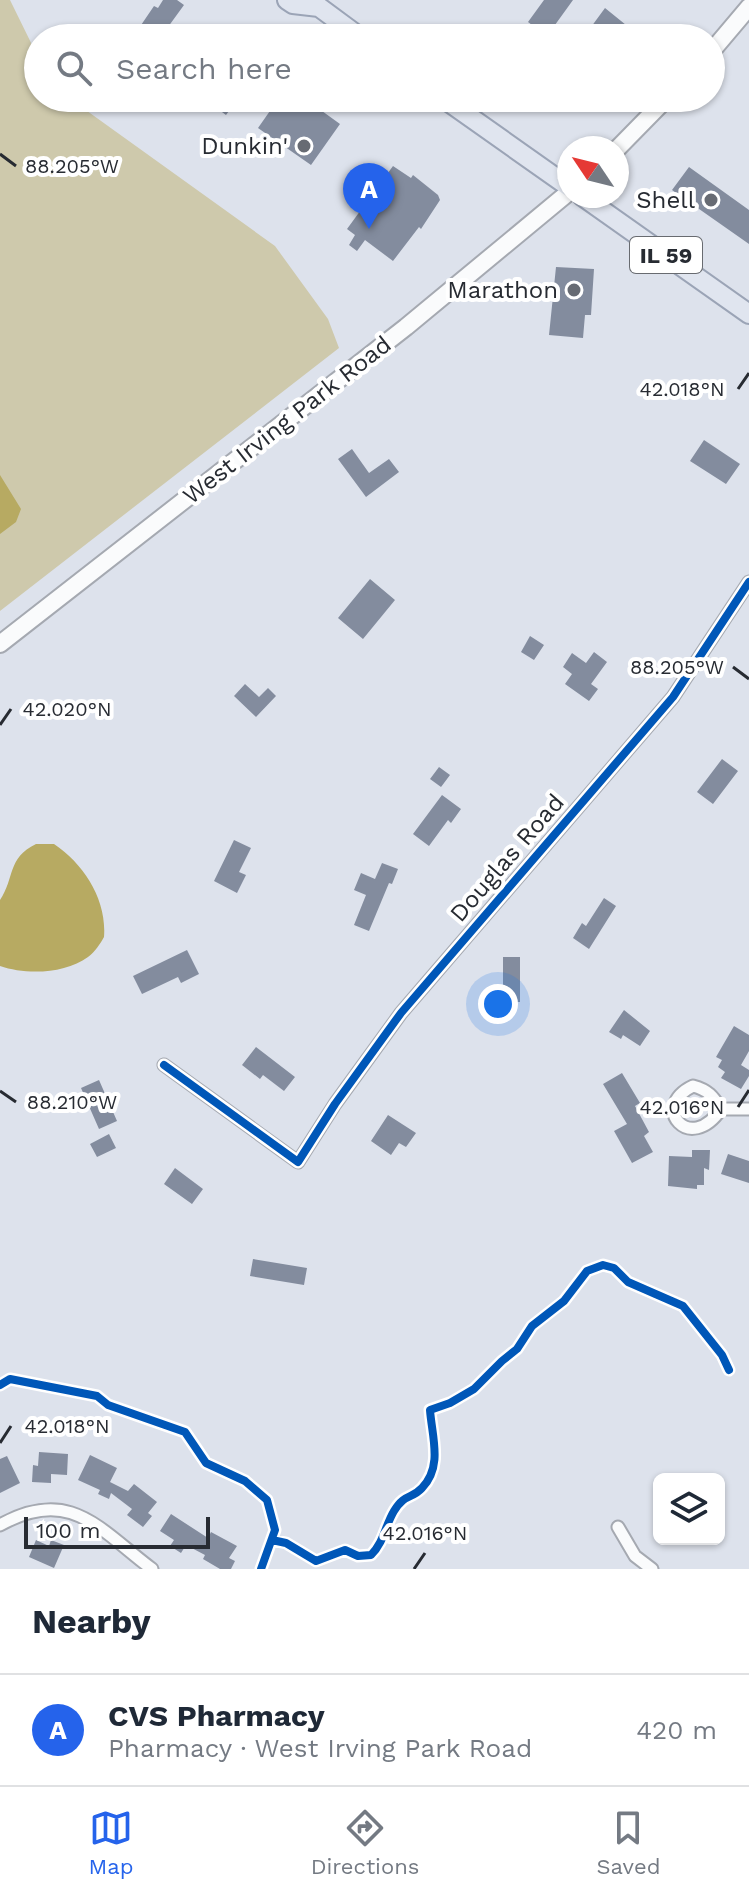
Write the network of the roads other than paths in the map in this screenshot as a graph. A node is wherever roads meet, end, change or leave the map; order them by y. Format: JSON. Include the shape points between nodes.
{"nodes":[{"id":1,"x":287,"y":0,"type":"edge"},
{"id":2,"x":317,"y":4,"type":"edge"},
{"id":3,"x":749,"y":7,"type":"edge"},
{"id":4,"x":343,"y":24,"type":"edge"},
{"id":5,"x":725,"y":35,"type":"edge"},
{"id":6,"x":462,"y":112,"type":"edge"},
{"id":7,"x":653,"y":112,"type":"edge"},
{"id":8,"x":629,"y":137,"type":"edge"},
{"id":9,"x":557,"y":180,"type":"edge"},
{"id":10,"x":557,"y":199,"type":"edge"},
{"id":11,"x":599,"y":208,"type":"edge"},
{"id":12,"x":749,"y":314,"type":"edge"},
{"id":13,"x":749,"y":582,"type":"edge"},
{"id":14,"x":0,"y":644,"type":"edge"},
{"id":15,"x":164,"y":1065,"type":"dead end"},
{"id":16,"x":721,"y":1109,"type":"junction"},
{"id":17,"x":749,"y":1109,"type":"edge"},
{"id":18,"x":0,"y":1525,"type":"edge"},
{"id":19,"x":618,"y":1527,"type":"dead end"},
{"id":20,"x":152,"y":1569,"type":"edge"},
{"id":21,"x":652,"y":1569,"type":"edge"}],
"edges":[{"from":1,"to":2,"type":"main road"},
{"from":2,"to":4,"type":"main road"},
{"from":3,"to":5,"type":"main road"},
{"from":6,"to":9,"type":"main road"},
{"from":7,"to":8,"type":"main road"},
{"from":10,"to":14,"type":"main road","name":"West Irving Park Road","via":[[406,327]]},
{"from":11,"to":12,"type":"main road","number":"IL 59"},
{"from":13,"to":15,"type":"street","name":"Douglas Road","via":[[673,697],[401,1013],[298,1162]]},
{"from":16,"to":16,"type":"street","via":[[714,1120],[695,1129],[685,1128],[673,1112],[682,1091],[693,1086],[712,1095]]},
{"from":16,"to":17,"type":"street"},
{"from":18,"to":20,"type":"street","via":[[33,1510],[74,1514],[95,1523]]},
{"from":19,"to":21,"type":"street","via":[[635,1556]]}]}
